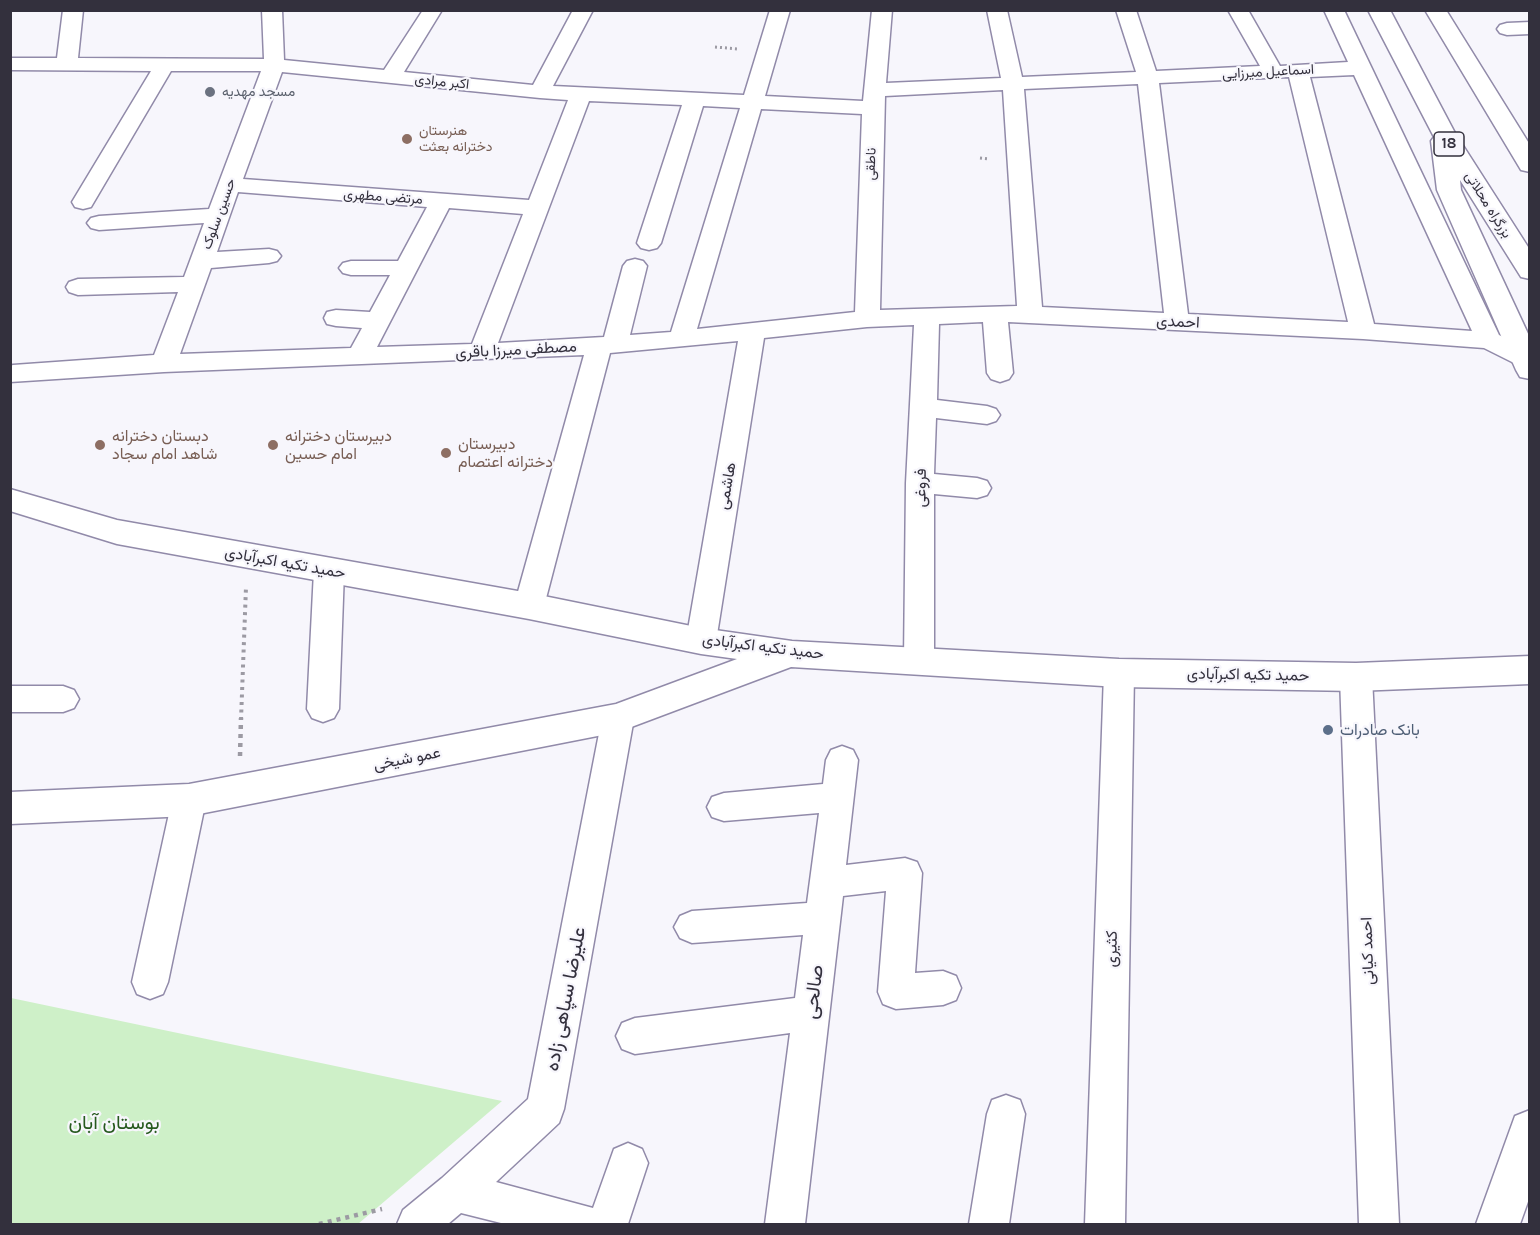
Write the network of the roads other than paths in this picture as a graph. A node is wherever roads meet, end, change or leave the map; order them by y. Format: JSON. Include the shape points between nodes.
{"nodes":[{"id":1,"x":73,"y":10,"type":"edge"},
{"id":2,"x":272,"y":10,"type":"edge"},
{"id":3,"x":433,"y":10,"type":"edge"},
{"id":4,"x":583,"y":10,"type":"edge"},
{"id":5,"x":780,"y":10,"type":"edge"},
{"id":6,"x":882,"y":10,"type":"edge"},
{"id":7,"x":997,"y":10,"type":"edge"},
{"id":8,"x":1126,"y":10,"type":"edge"},
{"id":9,"x":1238,"y":10,"type":"edge"},
{"id":10,"x":1334,"y":10,"type":"edge"},
{"id":11,"x":1379,"y":10,"type":"edge"},
{"id":12,"x":1435,"y":10,"type":"edge"},
{"id":13,"x":1530,"y":28,"type":"edge"},
{"id":14,"x":1507,"y":29,"type":"dead end"},
{"id":15,"x":10,"y":64,"type":"edge"},
{"id":16,"x":67,"y":64,"type":"junction"},
{"id":17,"x":165,"y":64,"type":"junction"},
{"id":18,"x":274,"y":65,"type":"junction"},
{"id":19,"x":1362,"y":68,"type":"junction"},
{"id":20,"x":1298,"y":71,"type":"junction"},
{"id":21,"x":1273,"y":72,"type":"junction"},
{"id":22,"x":390,"y":77,"type":"junction"},
{"id":23,"x":1148,"y":78,"type":"junction"},
{"id":24,"x":1476,"y":81,"type":"junction"},
{"id":25,"x":1013,"y":84,"type":"junction"},
{"id":26,"x":540,"y":92,"type":"junction"},
{"id":27,"x":581,"y":94,"type":"junction"},
{"id":28,"x":696,"y":99,"type":"junction"},
{"id":29,"x":874,"y":99,"type":"junction"},
{"id":30,"x":753,"y":102,"type":"junction"},
{"id":31,"x":1443,"y":133,"type":"junction"},
{"id":32,"x":1530,"y":135,"type":"edge"},
{"id":33,"x":1530,"y":165,"type":"edge"},
{"id":34,"x":229,"y":185,"type":"junction"},
{"id":35,"x":441,"y":201,"type":"junction"},
{"id":36,"x":83,"y":202,"type":"dead end"},
{"id":37,"x":537,"y":208,"type":"junction"},
{"id":38,"x":218,"y":215,"type":"junction"},
{"id":39,"x":99,"y":223,"type":"dead end"},
{"id":40,"x":649,"y":243,"type":"dead end"},
{"id":41,"x":269,"y":256,"type":"dead end"},
{"id":42,"x":201,"y":261,"type":"junction"},
{"id":43,"x":635,"y":266,"type":"dead end"},
{"id":44,"x":351,"y":268,"type":"dead end"},
{"id":45,"x":406,"y":268,"type":"junction"},
{"id":46,"x":1530,"y":271,"type":"edge"},
{"id":47,"x":193,"y":284,"type":"junction"},
{"id":48,"x":78,"y":287,"type":"dead end"},
{"id":49,"x":995,"y":313,"type":"junction"},
{"id":50,"x":1029,"y":313,"type":"junction"},
{"id":51,"x":927,"y":316,"type":"junction"},
{"id":52,"x":336,"y":318,"type":"dead end"},
{"id":53,"x":867,"y":319,"type":"junction"},
{"id":54,"x":378,"y":321,"type":"junction"},
{"id":55,"x":1177,"y":322,"type":"junction"},
{"id":56,"x":1364,"y":330,"type":"junction"},
{"id":57,"x":753,"y":332,"type":"junction"},
{"id":58,"x":681,"y":339,"type":"junction"},
{"id":59,"x":1489,"y":340,"type":"junction"},
{"id":60,"x":607,"y":345,"type":"junction"},
{"id":61,"x":482,"y":352,"type":"junction"},
{"id":62,"x":360,"y":356,"type":"junction"},
{"id":63,"x":164,"y":363,"type":"junction"},
{"id":64,"x":1526,"y":364,"type":"edge"},
{"id":65,"x":1000,"y":373,"type":"dead end"},
{"id":66,"x":13,"y":374,"type":"dead end"},
{"id":67,"x":924,"y":408,"type":"junction"},
{"id":68,"x":987,"y":415,"type":"dead end"},
{"id":69,"x":920,"y":483,"type":"junction"},
{"id":70,"x":977,"y":488,"type":"dead end"},
{"id":71,"x":10,"y":500,"type":"edge"},
{"id":72,"x":329,"y":571,"type":"junction"},
{"id":73,"x":530,"y":606,"type":"junction"},
{"id":74,"x":701,"y":641,"type":"junction"},
{"id":75,"x":792,"y":654,"type":"junction"},
{"id":76,"x":919,"y":660,"type":"junction"},
{"id":77,"x":1530,"y":670,"type":"edge"},
{"id":78,"x":1119,"y":673,"type":"junction"},
{"id":79,"x":1356,"y":677,"type":"junction"},
{"id":80,"x":10,"y":699,"type":"edge"},
{"id":81,"x":63,"y":699,"type":"dead end"},
{"id":82,"x":323,"y":709,"type":"dead end"},
{"id":83,"x":618,"y":718,"type":"junction"},
{"id":84,"x":842,"y":760,"type":"dead end"},
{"id":85,"x":837,"y":797,"type":"junction"},
{"id":86,"x":189,"y":800,"type":"junction"},
{"id":87,"x":724,"y":807,"type":"dead end"},
{"id":88,"x":10,"y":808,"type":"edge"},
{"id":89,"x":825,"y":901,"type":"junction"},
{"id":90,"x":692,"y":927,"type":"dead end"},
{"id":91,"x":150,"y":982,"type":"dead end"},
{"id":92,"x":943,"y":988,"type":"dead end"},
{"id":93,"x":811,"y":1013,"type":"junction"},
{"id":94,"x":635,"y":1036,"type":"dead end"},
{"id":95,"x":1006,"y":1114,"type":"dead end"},
{"id":96,"x":1530,"y":1131,"type":"edge"},
{"id":97,"x":628,"y":1163,"type":"dead end"},
{"id":98,"x":456,"y":1192,"type":"junction"},
{"id":99,"x":491,"y":1213,"type":"edge"},
{"id":100,"x":417,"y":1224,"type":"edge"},
{"id":101,"x":583,"y":1224,"type":"edge"},
{"id":102,"x":608,"y":1224,"type":"edge"},
{"id":103,"x":786,"y":1224,"type":"edge"},
{"id":104,"x":989,"y":1224,"type":"edge"},
{"id":105,"x":1105,"y":1224,"type":"edge"},
{"id":106,"x":1379,"y":1224,"type":"edge"},
{"id":107,"x":1498,"y":1224,"type":"edge"}],
"edges":[{"from":1,"to":16,"type":"street"},
{"from":2,"to":18,"type":"street"},
{"from":3,"to":22,"type":"street"},
{"from":4,"to":26,"type":"street"},
{"from":5,"to":30,"type":"street"},
{"from":6,"to":29,"type":"street","name":"ناطقی"},
{"from":7,"to":25,"type":"street"},
{"from":8,"to":23,"type":"street"},
{"from":9,"to":21,"type":"street"},
{"from":10,"to":19,"type":"street"},
{"from":11,"to":31,"type":"main road","name":"بزرگراه محلاتی","number":"18"},
{"from":12,"to":24,"type":"main road"},
{"from":13,"to":14,"type":"street"},
{"from":15,"to":16,"type":"street","name":"اکبر مرادی"},
{"from":16,"to":17,"type":"street","name":"اکبر مرادی"},
{"from":17,"to":18,"type":"street","name":"اکبر مرادی"},
{"from":17,"to":36,"type":"street"},
{"from":18,"to":22,"type":"street","name":"اکبر مرادی"},
{"from":18,"to":34,"type":"street","name":"حسین سلوک"},
{"from":19,"to":20,"type":"street","name":"اسماعیل میرزایی"},
{"from":19,"to":59,"type":"street"},
{"from":20,"to":21,"type":"street","name":"اسماعیل میرزایی"},
{"from":20,"to":56,"type":"street"},
{"from":21,"to":23,"type":"street","name":"اسماعیل میرزایی"},
{"from":22,"to":26,"type":"street","name":"اکبر مرادی"},
{"from":23,"to":25,"type":"street","name":"اسماعیل میرزایی"},
{"from":23,"to":55,"type":"street"},
{"from":24,"to":32,"type":"main road"},
{"from":24,"to":33,"type":"main road"},
{"from":25,"to":29,"type":"street","name":"اسماعیل میرزایی"},
{"from":25,"to":50,"type":"street"},
{"from":26,"to":27,"type":"street","name":"اکبر مرادی"},
{"from":27,"to":28,"type":"street","name":"اکبر مرادی"},
{"from":27,"to":37,"type":"street"},
{"from":28,"to":30,"type":"street","name":"اکبر مرادی"},
{"from":28,"to":40,"type":"street"},
{"from":29,"to":30,"type":"street","name":"اکبر مرادی"},
{"from":29,"to":53,"type":"street","name":"ناطقی"},
{"from":30,"to":58,"type":"street"},
{"from":31,"to":46,"type":"main road","name":"بزرگراه محلاتی","number":"18"},
{"from":31,"to":64,"type":"main road","via":[[1449,190]]},
{"from":34,"to":35,"type":"street","name":"مرتضی مطهری"},
{"from":34,"to":38,"type":"street","name":"حسین سلوک"},
{"from":35,"to":37,"type":"street","name":"مرتضی مطهری"},
{"from":35,"to":45,"type":"street"},
{"from":37,"to":61,"type":"street"},
{"from":38,"to":39,"type":"street"},
{"from":38,"to":42,"type":"street","name":"حسین سلوک"},
{"from":41,"to":42,"type":"street"},
{"from":42,"to":47,"type":"street","name":"حسین سلوک"},
{"from":43,"to":60,"type":"street"},
{"from":44,"to":45,"type":"street"},
{"from":45,"to":54,"type":"street"},
{"from":47,"to":48,"type":"street"},
{"from":47,"to":63,"type":"street","name":"حسین سلوک"},
{"from":49,"to":50,"type":"street","name":"احمدی"},
{"from":49,"to":51,"type":"street","name":"احمدی"},
{"from":49,"to":65,"type":"street"},
{"from":50,"to":55,"type":"street","name":"احمدی"},
{"from":51,"to":53,"type":"street","name":"احمدی"},
{"from":51,"to":67,"type":"street","name":"فروغی"},
{"from":52,"to":54,"type":"street"},
{"from":53,"to":57,"type":"street","name":"مصطفی میرزا باقری"},
{"from":54,"to":62,"type":"street"},
{"from":55,"to":56,"type":"street","name":"احمدی"},
{"from":56,"to":59,"type":"street","name":"احمدی"},
{"from":57,"to":58,"type":"street","name":"مصطفی میرزا باقری"},
{"from":57,"to":74,"type":"street","name":"هاشمی"},
{"from":58,"to":60,"type":"street","name":"مصطفی میرزا باقری"},
{"from":59,"to":64,"type":"street"},
{"from":60,"to":61,"type":"street","name":"مصطفی میرزا باقری"},
{"from":60,"to":73,"type":"street"},
{"from":61,"to":62,"type":"street","name":"مصطفی میرزا باقری"},
{"from":62,"to":63,"type":"street","name":"مصطفی میرزا باقری"},
{"from":63,"to":66,"type":"street","name":"مصطفی میرزا باقری"},
{"from":67,"to":68,"type":"street"},
{"from":67,"to":69,"type":"street","name":"فروغی"},
{"from":69,"to":70,"type":"street"},
{"from":69,"to":76,"type":"street","name":"فروغی"},
{"from":71,"to":72,"type":"main road","name":"حمید تکیه اکبرآبادی","via":[[117,532]]},
{"from":72,"to":73,"type":"main road","name":"حمید تکیه اکبرآبادی"},
{"from":72,"to":82,"type":"street"},
{"from":73,"to":74,"type":"main road","name":"حمید تکیه اکبرآبادی"},
{"from":74,"to":75,"type":"main road","name":"حمید تکیه اکبرآبادی"},
{"from":75,"to":76,"type":"main road","name":"حمید تکیه اکبرآبادی"},
{"from":75,"to":83,"type":"main road","name":"عمو شیخی"},
{"from":76,"to":78,"type":"main road","name":"حمید تکیه اکبرآبادی"},
{"from":77,"to":79,"type":"main road","name":"حمید تکیه اکبرآبادی"},
{"from":78,"to":79,"type":"main road","name":"حمید تکیه اکبرآبادی"},
{"from":78,"to":105,"type":"street","name":"کثیری"},
{"from":79,"to":106,"type":"street","name":"احمد کیانی"},
{"from":80,"to":81,"type":"street"},
{"from":83,"to":86,"type":"main road","name":"عمو شیخی"},
{"from":83,"to":98,"type":"street","name":"علیرضا سپاهی زاده","via":[[545,1109]]},
{"from":84,"to":85,"type":"street","name":"صالحی"},
{"from":85,"to":87,"type":"street"},
{"from":85,"to":89,"type":"street","name":"صالحی"},
{"from":86,"to":88,"type":"main road","name":"عمو شیخی"},
{"from":86,"to":91,"type":"street"},
{"from":89,"to":90,"type":"street"},
{"from":89,"to":92,"type":"street","via":[[905,873],[896,992]]},
{"from":89,"to":93,"type":"street","name":"صالحی"},
{"from":93,"to":94,"type":"street"},
{"from":93,"to":103,"type":"street","name":"صالحی"},
{"from":95,"to":104,"type":"street"},
{"from":96,"to":107,"type":"main road"},
{"from":97,"to":102,"type":"street"},
{"from":98,"to":99,"type":"street"},
{"from":98,"to":100,"type":"street","name":"علیرضا سپاهی زاده"},
{"from":99,"to":101,"type":"street"}]}
